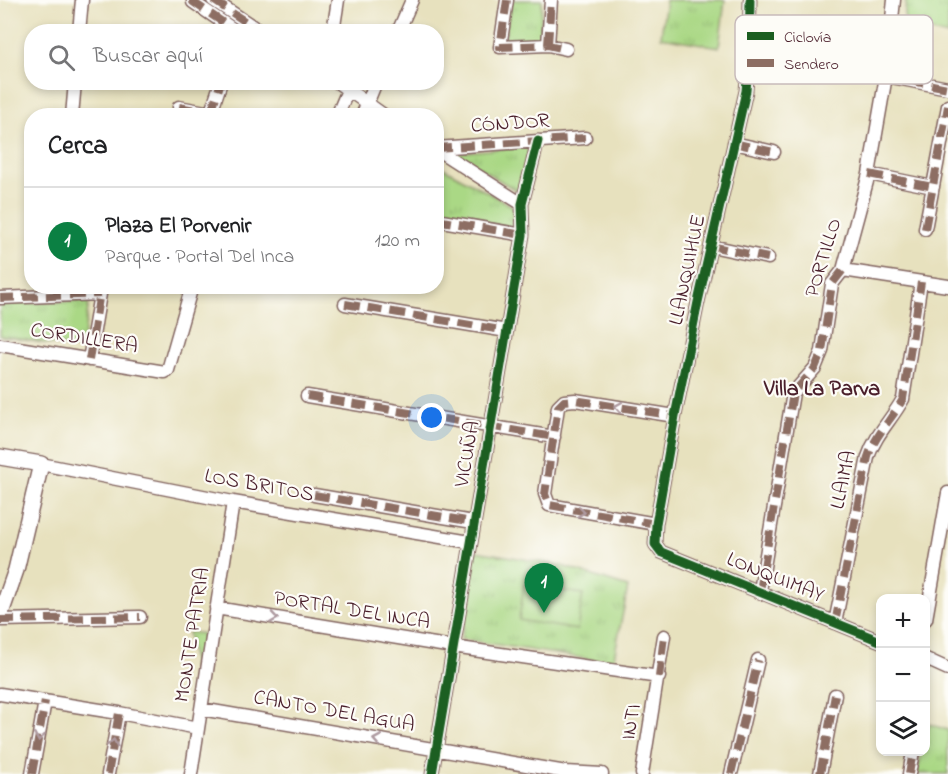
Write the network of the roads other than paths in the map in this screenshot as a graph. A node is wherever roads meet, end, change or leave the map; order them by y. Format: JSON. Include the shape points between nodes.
{"nodes":[{"id":1,"x":82,"y":0,"type":"edge"},
{"id":2,"x":213,"y":0,"type":"edge"},
{"id":3,"x":338,"y":0,"type":"edge"},
{"id":4,"x":412,"y":0,"type":"edge"},
{"id":5,"x":507,"y":0,"type":"edge"},
{"id":6,"x":551,"y":0,"type":"edge"},
{"id":7,"x":750,"y":0,"type":"edge"},
{"id":8,"x":894,"y":0,"type":"edge"},
{"id":9,"x":193,"y":1,"type":"edge"},
{"id":10,"x":750,"y":15,"type":"edge"},
{"id":11,"x":892,"y":15,"type":"edge"},
{"id":12,"x":80,"y":24,"type":"edge"},
{"id":13,"x":226,"y":24,"type":"edge"},
{"id":14,"x":247,"y":24,"type":"edge"},
{"id":15,"x":334,"y":24,"type":"edge"},
{"id":16,"x":402,"y":24,"type":"edge"},
{"id":17,"x":548,"y":45,"type":"junction"},
{"id":18,"x":566,"y":49,"type":"dead end"},
{"id":19,"x":746,"y":84,"type":"edge"},
{"id":20,"x":885,"y":84,"type":"edge"},
{"id":21,"x":927,"y":84,"type":"edge"},
{"id":22,"x":948,"y":88,"type":"edge"},
{"id":23,"x":74,"y":90,"type":"edge"},
{"id":24,"x":218,"y":90,"type":"edge"},
{"id":25,"x":342,"y":90,"type":"edge"},
{"id":26,"x":347,"y":90,"type":"edge"},
{"id":27,"x":373,"y":90,"type":"edge"},
{"id":28,"x":948,"y":106,"type":"edge"},
{"id":29,"x":179,"y":107,"type":"dead end"},
{"id":30,"x":73,"y":108,"type":"edge"},
{"id":31,"x":187,"y":108,"type":"edge"},
{"id":32,"x":212,"y":108,"type":"edge"},
{"id":33,"x":339,"y":108,"type":"edge"},
{"id":34,"x":363,"y":108,"type":"edge"},
{"id":35,"x":366,"y":108,"type":"edge"},
{"id":36,"x":585,"y":138,"type":"dead end"},
{"id":37,"x":538,"y":141,"type":"junction"},
{"id":38,"x":734,"y":143,"type":"junction"},
{"id":39,"x":444,"y":147,"type":"edge"},
{"id":40,"x":774,"y":152,"type":"dead end"},
{"id":41,"x":444,"y":153,"type":"edge"},
{"id":42,"x":869,"y":174,"type":"junction"},
{"id":43,"x":933,"y":187,"type":"junction"},
{"id":44,"x":522,"y":204,"type":"junction"},
{"id":45,"x":444,"y":221,"type":"edge"},
{"id":46,"x":925,"y":229,"type":"dead end"},
{"id":47,"x":523,"y":235,"type":"junction"},
{"id":48,"x":711,"y":246,"type":"junction"},
{"id":49,"x":768,"y":258,"type":"dead end"},
{"id":50,"x":843,"y":270,"type":"junction"},
{"id":51,"x":921,"y":282,"type":"junction"},
{"id":52,"x":948,"y":286,"type":"edge"},
{"id":53,"x":50,"y":294,"type":"edge"},
{"id":54,"x":99,"y":294,"type":"edge"},
{"id":55,"x":190,"y":294,"type":"edge"},
{"id":56,"x":0,"y":298,"type":"edge"},
{"id":57,"x":345,"y":304,"type":"dead end"},
{"id":58,"x":507,"y":331,"type":"junction"},
{"id":59,"x":0,"y":345,"type":"edge"},
{"id":60,"x":89,"y":360,"type":"junction"},
{"id":61,"x":307,"y":396,"type":"dead end"},
{"id":62,"x":675,"y":416,"type":"junction"},
{"id":63,"x":491,"y":427,"type":"junction"},
{"id":64,"x":554,"y":437,"type":"junction"},
{"id":65,"x":0,"y":457,"type":"edge"},
{"id":66,"x":41,"y":464,"type":"junction"},
{"id":67,"x":948,"y":494,"type":"edge"},
{"id":68,"x":314,"y":495,"type":"dead end"},
{"id":69,"x":233,"y":502,"type":"junction"},
{"id":70,"x":473,"y":522,"type":"junction"},
{"id":71,"x":656,"y":524,"type":"junction"},
{"id":72,"x":470,"y":542,"type":"junction"},
{"id":73,"x":656,"y":547,"type":"joint"},
{"id":74,"x":760,"y":591,"type":"junction"},
{"id":75,"x":930,"y":596,"type":"edge"},
{"id":76,"x":216,"y":608,"type":"junction"},
{"id":77,"x":140,"y":617,"type":"dead end"},
{"id":78,"x":0,"y":618,"type":"edge"},
{"id":79,"x":835,"y":622,"type":"junction"},
{"id":80,"x":664,"y":636,"type":"dead end"},
{"id":81,"x":876,"y":639,"type":"edge"},
{"id":82,"x":453,"y":647,"type":"junction"},
{"id":83,"x":758,"y":660,"type":"dead end"},
{"id":84,"x":930,"y":661,"type":"edge"},
{"id":85,"x":948,"y":669,"type":"edge"},
{"id":86,"x":659,"y":677,"type":"junction"},
{"id":87,"x":0,"y":694,"type":"edge"},
{"id":88,"x":835,"y":695,"type":"dead end"},
{"id":89,"x":45,"y":701,"type":"junction"},
{"id":90,"x":201,"y":709,"type":"junction"},
{"id":91,"x":119,"y":713,"type":"junction"},
{"id":92,"x":198,"y":728,"type":"junction"},
{"id":93,"x":435,"y":750,"type":"junction"},
{"id":94,"x":913,"y":756,"type":"edge"},
{"id":95,"x":32,"y":774,"type":"edge"},
{"id":96,"x":108,"y":774,"type":"edge"},
{"id":97,"x":191,"y":774,"type":"edge"},
{"id":98,"x":432,"y":774,"type":"edge"},
{"id":99,"x":603,"y":774,"type":"edge"},
{"id":100,"x":642,"y":774,"type":"edge"},
{"id":101,"x":731,"y":774,"type":"edge"},
{"id":102,"x":820,"y":774,"type":"edge"},
{"id":103,"x":909,"y":774,"type":"edge"}],
"edges":[{"from":1,"to":12,"type":"street"},
{"from":2,"to":14,"type":"street"},
{"from":3,"to":15,"type":"street"},
{"from":4,"to":16,"type":"street"},
{"from":5,"to":17,"type":"street","via":[[500,47]]},
{"from":6,"to":17,"type":"street"},
{"from":7,"to":10,"type":"street","name":"LLANQUIHUE"},
{"from":8,"to":11,"type":"street","name":"PORTILLO"},
{"from":9,"to":13,"type":"street"},
{"from":17,"to":18,"type":"street"},
{"from":19,"to":38,"type":"street","name":"LLANQUIHUE"},
{"from":20,"to":42,"type":"street","name":"PORTILLO"},
{"from":21,"to":22,"type":"street"},
{"from":23,"to":30,"type":"street"},
{"from":24,"to":32,"type":"street"},
{"from":25,"to":33,"type":"street"},
{"from":26,"to":34,"type":"street"},
{"from":27,"to":35,"type":"street"},
{"from":28,"to":43,"type":"street"},
{"from":29,"to":31,"type":"street"},
{"from":36,"to":37,"type":"street","name":"CÓNDOR"},
{"from":37,"to":39,"type":"street","name":"CÓNDOR"},
{"from":37,"to":44,"type":"street","name":"VICUÑA"},
{"from":38,"to":40,"type":"street"},
{"from":38,"to":48,"type":"street","name":"LLANQUIHUE"},
{"from":41,"to":44,"type":"street"},
{"from":42,"to":43,"type":"street"},
{"from":42,"to":50,"type":"street","name":"PORTILLO"},
{"from":43,"to":46,"type":"street"},
{"from":44,"to":47,"type":"street","name":"VICUÑA"},
{"from":45,"to":47,"type":"street"},
{"from":47,"to":58,"type":"street","name":"VICUÑA"},
{"from":48,"to":49,"type":"street"},
{"from":48,"to":62,"type":"street","name":"LLANQUIHUE"},
{"from":50,"to":51,"type":"street"},
{"from":50,"to":74,"type":"street","name":"PORTILLO","via":[[832,284],[822,351],[814,368],[793,393]]},
{"from":51,"to":52,"type":"street"},
{"from":51,"to":79,"type":"street","name":"LLAIMA","via":[[903,399],[872,443]]},
{"from":53,"to":56,"type":"street"},
{"from":54,"to":60,"type":"street"},
{"from":55,"to":60,"type":"street","name":"CORDILLERA","via":[[168,370]]},
{"from":57,"to":58,"type":"street"},
{"from":58,"to":63,"type":"street","name":"VICUÑA"},
{"from":59,"to":60,"type":"street","name":"CORDILLERA"},
{"from":61,"to":63,"type":"street"},
{"from":62,"to":64,"type":"street","one_way":true,"via":[[564,401],[558,407]]},
{"from":62,"to":71,"type":"street","name":"LLANQUIHUE"},
{"from":63,"to":64,"type":"street"},
{"from":63,"to":70,"type":"street","name":"VICUÑA"},
{"from":64,"to":71,"type":"street","one_way":true,"via":[[545,494],[549,505]]},
{"from":65,"to":66,"type":"street"},
{"from":66,"to":69,"type":"street","name":"LOS BRITOS"},
{"from":66,"to":78,"type":"street","via":[[16,570]]},
{"from":67,"to":75,"type":"street"},
{"from":68,"to":70,"type":"street"},
{"from":69,"to":72,"type":"street","name":"LOS BRITOS"},
{"from":69,"to":76,"type":"street","name":"MONTE PATRIA"},
{"from":70,"to":72,"type":"street","name":"VICUÑA"},
{"from":71,"to":73,"type":"street","name":"LLANQUIHUE"},
{"from":72,"to":82,"type":"street","name":"VICUÑA"},
{"from":73,"to":74,"type":"street","name":"LONQUIMAY"},
{"from":74,"to":79,"type":"street","name":"LONQUIMAY"},
{"from":76,"to":82,"type":"street","name":"PORTAL DEL INCA","one_way":true},
{"from":76,"to":90,"type":"street","name":"MONTE PATRIA"},
{"from":77,"to":78,"type":"street"},
{"from":79,"to":81,"type":"street","name":"LONQUIMAY"},
{"from":80,"to":86,"type":"street","name":"INTI"},
{"from":82,"to":86,"type":"street","name":"PORTAL DEL INCA"},
{"from":82,"to":93,"type":"street","name":"VICUÑA"},
{"from":83,"to":101,"type":"street"},
{"from":84,"to":85,"type":"street"},
{"from":86,"to":100,"type":"street","name":"INTI"},
{"from":87,"to":89,"type":"street"},
{"from":88,"to":102,"type":"street"},
{"from":89,"to":91,"type":"street"},
{"from":89,"to":95,"type":"street","one_way":true},
{"from":90,"to":92,"type":"street","name":"MONTE PATRIA"},
{"from":93,"to":90,"type":"street","name":"CANTO DEL AGUA","one_way":true},
{"from":91,"to":92,"type":"street"},
{"from":96,"to":91,"type":"street","one_way":true},
{"from":92,"to":97,"type":"street","name":"MONTE PATRIA"},
{"from":93,"to":98,"type":"street","name":"VICUÑA"},
{"from":93,"to":99,"type":"street","name":"CANTO DEL AGUA","via":[[566,772]]},
{"from":94,"to":103,"type":"street"}]}
